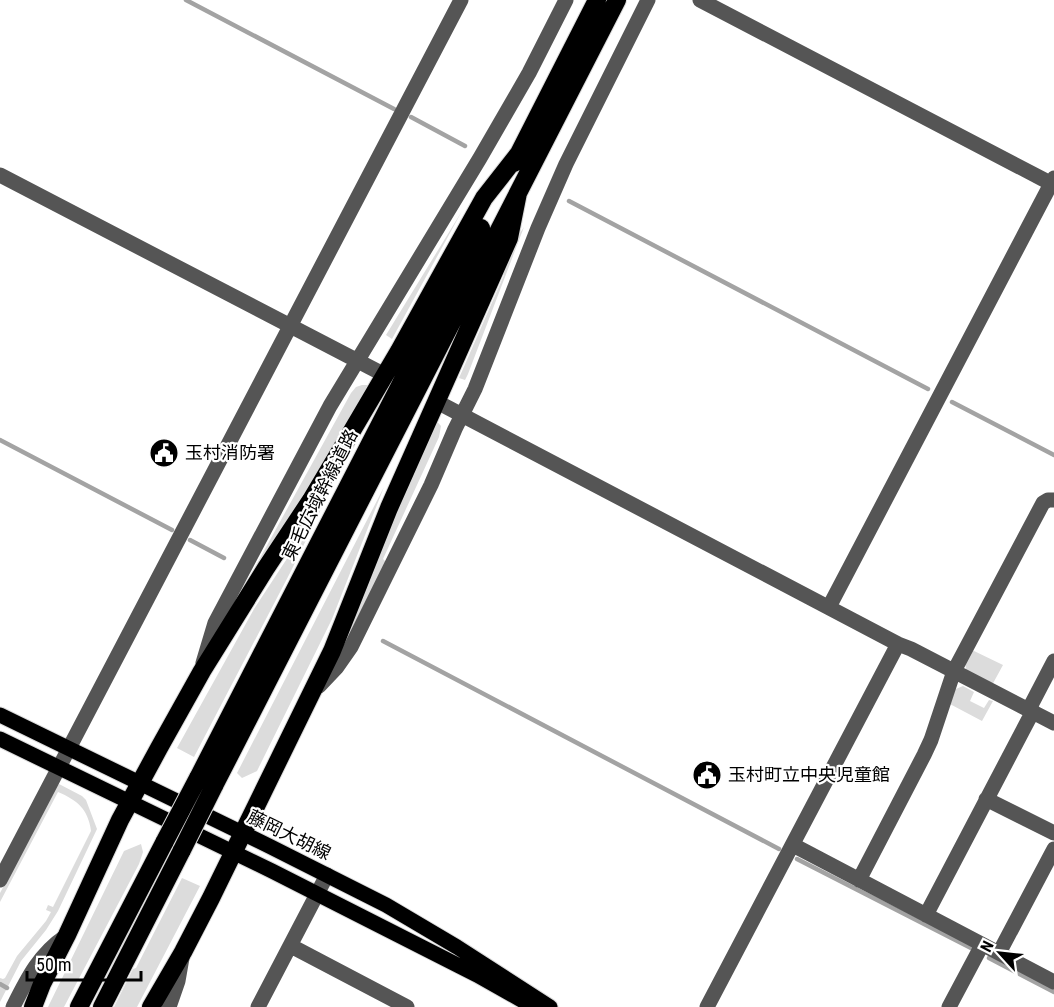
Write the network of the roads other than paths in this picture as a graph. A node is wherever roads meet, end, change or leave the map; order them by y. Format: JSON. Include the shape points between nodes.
{"nodes":[{"id":1,"x":460,"y":0,"type":"edge"},
{"id":2,"x":566,"y":0,"type":"edge"},
{"id":3,"x":597,"y":0,"type":"edge"},
{"id":4,"x":617,"y":0,"type":"edge"},
{"id":5,"x":648,"y":0,"type":"edge"},
{"id":6,"x":700,"y":0,"type":"edge"},
{"id":7,"x":520,"y":152,"type":"junction"},
{"id":8,"x":0,"y":175,"type":"edge"},
{"id":9,"x":1053,"y":182,"type":"edge"},
{"id":10,"x":518,"y":193,"type":"junction"},
{"id":11,"x":291,"y":325,"type":"junction"},
{"id":12,"x":357,"y":360,"type":"junction"},
{"id":13,"x":379,"y":372,"type":"dead end"},
{"id":14,"x":441,"y":404,"type":"dead end"},
{"id":15,"x":463,"y":414,"type":"junction"},
{"id":16,"x":1054,"y":500,"type":"edge"},
{"id":17,"x":829,"y":607,"type":"junction"},
{"id":18,"x":897,"y":644,"type":"junction"},
{"id":19,"x":1054,"y":661,"type":"edge"},
{"id":20,"x":202,"y":671,"type":"junction"},
{"id":21,"x":954,"y":671,"type":"junction"},
{"id":22,"x":311,"y":695,"type":"junction"},
{"id":23,"x":1031,"y":710,"type":"junction"},
{"id":24,"x":0,"y":715,"type":"edge"},
{"id":25,"x":1054,"y":723,"type":"edge"},
{"id":26,"x":0,"y":731,"type":"edge"},
{"id":27,"x":0,"y":739,"type":"edge"},
{"id":28,"x":63,"y":759,"type":"junction"},
{"id":29,"x":138,"y":787,"type":"junction"},
{"id":30,"x":986,"y":799,"type":"junction"},
{"id":31,"x":1054,"y":833,"type":"edge"},
{"id":32,"x":234,"y":843,"type":"junction"},
{"id":33,"x":793,"y":845,"type":"junction"},
{"id":34,"x":1054,"y":849,"type":"edge"},
{"id":35,"x":0,"y":880,"type":"edge"},
{"id":36,"x":858,"y":880,"type":"junction"},
{"id":37,"x":323,"y":884,"type":"junction"},
{"id":38,"x":926,"y":915,"type":"junction"},
{"id":39,"x":67,"y":935,"type":"junction"},
{"id":40,"x":982,"y":945,"type":"junction"},
{"id":41,"x":291,"y":946,"type":"junction"},
{"id":42,"x":183,"y":952,"type":"junction"},
{"id":43,"x":999,"y":952,"type":"junction"},
{"id":44,"x":1054,"y":982,"type":"edge"},
{"id":45,"x":13,"y":1007,"type":"edge"},
{"id":46,"x":33,"y":1007,"type":"edge"},
{"id":47,"x":79,"y":1007,"type":"edge"},
{"id":48,"x":102,"y":1007,"type":"edge"},
{"id":49,"x":151,"y":1007,"type":"edge"},
{"id":50,"x":169,"y":1007,"type":"edge"},
{"id":51,"x":258,"y":1007,"type":"edge"},
{"id":52,"x":406,"y":1007,"type":"edge"},
{"id":53,"x":535,"y":1007,"type":"edge"},
{"id":54,"x":550,"y":1007,"type":"edge"},
{"id":55,"x":707,"y":1007,"type":"edge"},
{"id":56,"x":949,"y":1007,"type":"edge"}],
"edges":[{"from":1,"to":11,"type":"street"},
{"from":2,"to":12,"type":"street","via":[[524,83]]},
{"from":3,"to":7,"type":"highway","name":"東毛広域幹線道路"},
{"from":4,"to":10,"type":"highway"},
{"from":5,"to":15,"type":"street","via":[[548,204]]},
{"from":6,"to":9,"type":"street"},
{"from":7,"to":20,"type":"highway","via":[[484,198],[311,500]]},
{"from":7,"to":47,"type":"highway","name":"東毛広域幹線道路","bridge":true},
{"from":8,"to":11,"type":"street"},
{"from":9,"to":17,"type":"street"},
{"from":10,"to":22,"type":"highway","via":[[508,238]]},
{"from":10,"to":48,"type":"highway","bridge":true},
{"from":11,"to":12,"type":"street"},
{"from":11,"to":28,"type":"street"},
{"from":12,"to":13,"type":"street"},
{"from":12,"to":20,"type":"street","via":[[214,622]]},
{"from":14,"to":15,"type":"street"},
{"from":15,"to":17,"type":"street"},
{"from":15,"to":22,"type":"street","via":[[351,647]]},
{"from":16,"to":21,"type":"street","via":[[1043,503]]},
{"from":17,"to":18,"type":"street"},
{"from":18,"to":21,"type":"street"},
{"from":18,"to":33,"type":"street"},
{"from":19,"to":23,"type":"street"},
{"from":20,"to":29,"type":"highway"},
{"from":21,"to":23,"type":"street"},
{"from":21,"to":36,"type":"street","via":[[931,740]]},
{"from":22,"to":32,"type":"highway"},
{"from":23,"to":25,"type":"street"},
{"from":23,"to":30,"type":"street"},
{"from":24,"to":28,"type":"main road","name":"藤岡大胡線"},
{"from":26,"to":28,"type":"main road"},
{"from":27,"to":28,"type":"main road","name":"藤岡大胡線"},
{"from":28,"to":29,"type":"main road","name":"藤岡大胡線"},
{"from":28,"to":29,"type":"main road","name":"藤岡大胡線"},
{"from":28,"to":35,"type":"street"},
{"from":29,"to":32,"type":"main road","name":"藤岡大胡線"},
{"from":29,"to":32,"type":"main road","name":"藤岡大胡線","via":[[159,793]]},
{"from":29,"to":39,"type":"highway"},
{"from":30,"to":31,"type":"street"},
{"from":30,"to":38,"type":"street"},
{"from":32,"to":37,"type":"main road","name":"藤岡大胡線"},
{"from":32,"to":42,"type":"highway","via":[[224,872]]},
{"from":33,"to":36,"type":"street"},
{"from":33,"to":55,"type":"street"},
{"from":34,"to":43,"type":"street"},
{"from":36,"to":38,"type":"street"},
{"from":37,"to":41,"type":"street"},
{"from":37,"to":53,"type":"main road","name":"藤岡大胡線"},
{"from":37,"to":54,"type":"main road","name":"藤岡大胡線","via":[[386,905]]},
{"from":38,"to":40,"type":"street"},
{"from":39,"to":45,"type":"street","via":[[35,966]]},
{"from":39,"to":46,"type":"highway"},
{"from":40,"to":43,"type":"street"},
{"from":40,"to":56,"type":"street"},
{"from":41,"to":51,"type":"street"},
{"from":41,"to":52,"type":"street"},
{"from":42,"to":49,"type":"highway"},
{"from":42,"to":50,"type":"street"},
{"from":43,"to":44,"type":"street"}]}
